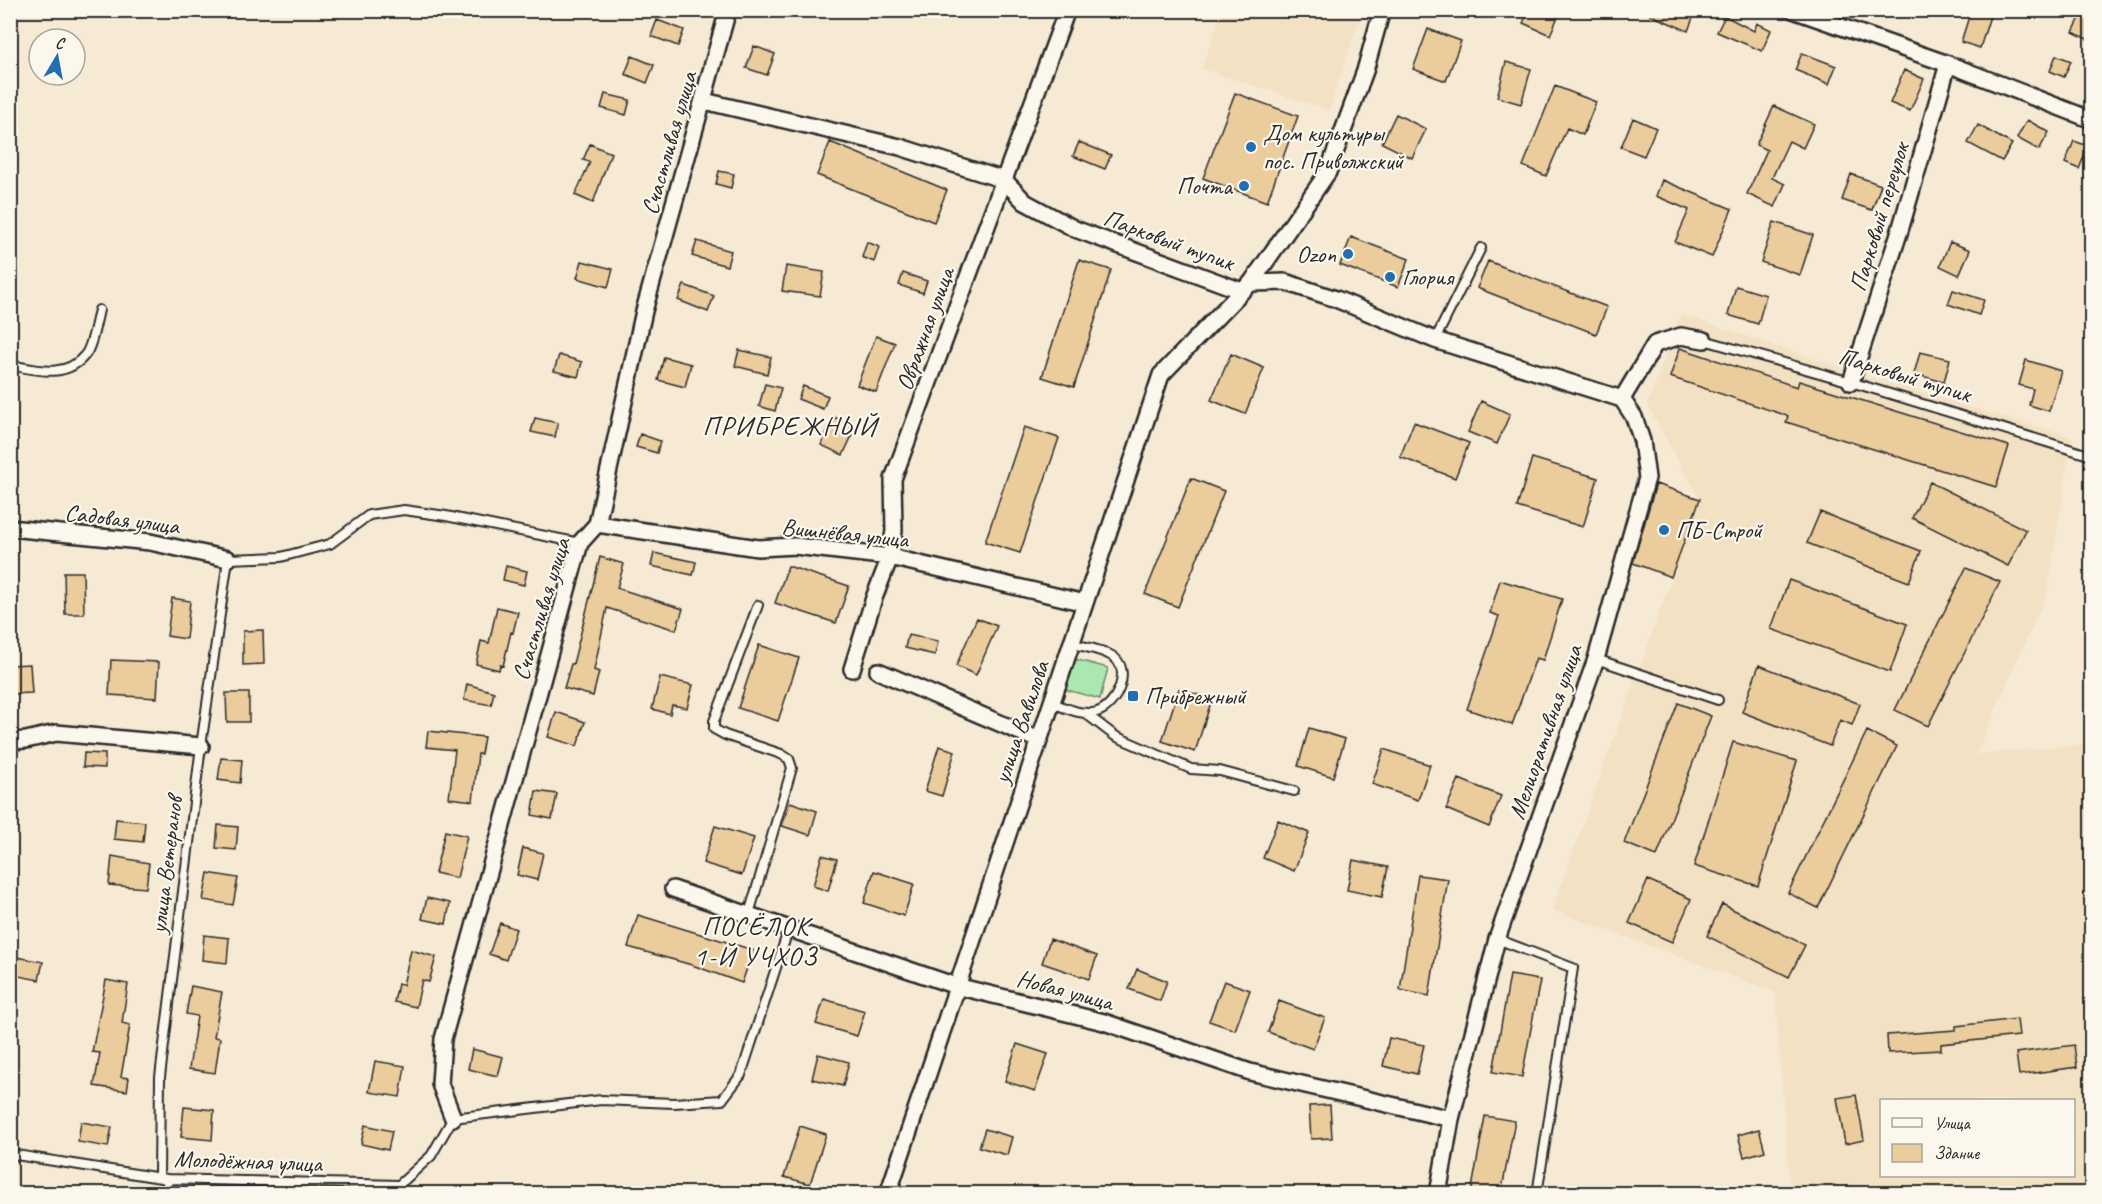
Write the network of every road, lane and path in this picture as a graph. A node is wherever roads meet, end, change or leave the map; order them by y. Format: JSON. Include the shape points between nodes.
{"nodes":[{"id":1,"x":728,"y":10,"type":"edge"},
{"id":2,"x":1067,"y":10,"type":"edge"},
{"id":3,"x":1382,"y":10,"type":"edge"},
{"id":4,"x":1793,"y":10,"type":"edge"},
{"id":5,"x":1948,"y":64,"type":"junction"},
{"id":6,"x":704,"y":101,"type":"junction"},
{"id":7,"x":2091,"y":120,"type":"edge"},
{"id":8,"x":1004,"y":180,"type":"junction"},
{"id":9,"x":1481,"y":248,"type":"dead end"},
{"id":10,"x":1246,"y":287,"type":"junction"},
{"id":11,"x":99,"y":310,"type":"dead end"},
{"id":12,"x":1435,"y":340,"type":"junction"},
{"id":13,"x":1704,"y":340,"type":"joint"},
{"id":14,"x":10,"y":365,"type":"edge"},
{"id":15,"x":1851,"y":382,"type":"junction"},
{"id":16,"x":1622,"y":399,"type":"junction"},
{"id":17,"x":2091,"y":456,"type":"edge"},
{"id":18,"x":597,"y":524,"type":"junction"},
{"id":19,"x":10,"y":528,"type":"edge"},
{"id":20,"x":580,"y":543,"type":"junction"},
{"id":21,"x":890,"y":557,"type":"junction"},
{"id":22,"x":228,"y":559,"type":"junction"},
{"id":23,"x":1085,"y":603,"type":"junction"},
{"id":24,"x":758,"y":605,"type":"dead end"},
{"id":25,"x":1071,"y":643,"type":"junction"},
{"id":26,"x":1596,"y":659,"type":"junction"},
{"id":27,"x":852,"y":669,"type":"dead end"},
{"id":28,"x":878,"y":671,"type":"dead end"},
{"id":29,"x":1718,"y":700,"type":"dead end"},
{"id":30,"x":1052,"y":704,"type":"junction"},
{"id":31,"x":1085,"y":713,"type":"junction"},
{"id":32,"x":1039,"y":740,"type":"junction"},
{"id":33,"x":10,"y":741,"type":"edge"},
{"id":34,"x":201,"y":747,"type":"junction"},
{"id":35,"x":1294,"y":791,"type":"dead end"},
{"id":36,"x":673,"y":889,"type":"dead end"},
{"id":37,"x":748,"y":914,"type":"junction"},
{"id":38,"x":789,"y":928,"type":"junction"},
{"id":39,"x":1497,"y":939,"type":"junction"},
{"id":40,"x":956,"y":986,"type":"junction"},
{"id":41,"x":453,"y":1118,"type":"junction"},
{"id":42,"x":1451,"y":1119,"type":"junction"},
{"id":43,"x":10,"y":1154,"type":"edge"},
{"id":44,"x":163,"y":1178,"type":"junction"},
{"id":45,"x":168,"y":1194,"type":"edge"},
{"id":46,"x":888,"y":1194,"type":"edge"},
{"id":47,"x":1438,"y":1194,"type":"edge"},
{"id":48,"x":1537,"y":1194,"type":"edge"}],
"edges":[{"from":1,"to":6,"type":"street","name":"Счастливая улица"},
{"from":2,"to":8,"type":"street","name":"Овражная улица"},
{"from":3,"to":10,"type":"street","name":"улица Вавилова","via":[[1365,71],[1328,172]]},
{"from":4,"to":5,"type":"street"},
{"from":5,"to":7,"type":"street"},
{"from":5,"to":15,"type":"street","name":"Парковый переулок"},
{"from":6,"to":8,"type":"street","name":"Парковый тупик","via":[[900,147]]},
{"from":6,"to":18,"type":"street","name":"Счастливая улица","via":[[644,311]]},
{"from":8,"to":10,"type":"street","name":"Парковый тупик","via":[[1024,202],[1075,229]]},
{"from":8,"to":21,"type":"street","name":"Овражная улица","via":[[893,479]]},
{"from":9,"to":12,"type":"lane"},
{"from":10,"to":12,"type":"street","name":"Парковый тупик","via":[[1285,282]]},
{"from":10,"to":23,"type":"street","name":"улица Вавилова","via":[[1161,375]]},
{"from":11,"to":14,"type":"lane","via":[[86,355],[70,367],[48,373]]},
{"from":12,"to":16,"type":"street","name":"Парковый тупик"},
{"from":13,"to":15,"type":"lane","name":"Парковый тупик"},
{"from":13,"to":16,"type":"street","via":[[1681,336],[1655,344]]},
{"from":15,"to":17,"type":"lane","name":"Парковый тупик"},
{"from":16,"to":26,"type":"street","name":"Мелиоративная улица","via":[[1634,417],[1642,441],[1647,478]]},
{"from":18,"to":20,"type":"street","name":"Счастливая улица"},
{"from":18,"to":21,"type":"street","name":"Вишнёвая улица","via":[[758,548],[795,546]]},
{"from":19,"to":22,"type":"street","name":"Садовая улица","via":[[150,542]]},
{"from":20,"to":22,"type":"lane","via":[[404,510],[369,515],[330,544],[280,557]]},
{"from":20,"to":41,"type":"street","name":"Счастливая улица","via":[[443,1039],[440,1084]]},
{"from":21,"to":23,"type":"street","name":"Вишнёвая улица"},
{"from":21,"to":27,"type":"street","name":"Овражная улица"},
{"from":22,"to":34,"type":"lane","name":"улица Ветеранов"},
{"from":23,"to":25,"type":"street","name":"улица Вавилова"},
{"from":24,"to":37,"type":"lane","via":[[714,721],[714,729],[781,754],[789,759],[792,768]]},
{"from":25,"to":30,"type":"street","name":"улица Вавилова"},
{"from":25,"to":31,"type":"lane","via":[[1111,655],[1122,672],[1110,705]]},
{"from":26,"to":29,"type":"lane"},
{"from":26,"to":39,"type":"street","name":"Мелиоративная улица"},
{"from":28,"to":32,"type":"street"},
{"from":30,"to":31,"type":"lane"},
{"from":30,"to":32,"type":"street","name":"улица Вавилова"},
{"from":31,"to":35,"type":"lane","via":[[1115,736],[1191,769],[1220,771]]},
{"from":32,"to":40,"type":"street","name":"улица Вавилова"},
{"from":33,"to":34,"type":"street","via":[[56,733]]},
{"from":34,"to":44,"type":"lane","name":"улица Ветеранов","via":[[160,1077]]},
{"from":36,"to":37,"type":"street","name":"Новая улица"},
{"from":37,"to":38,"type":"street","name":"Новая улица"},
{"from":38,"to":40,"type":"street","name":"Новая улица"},
{"from":38,"to":41,"type":"lane","via":[[741,1075],[722,1100],[601,1100]]},
{"from":39,"to":42,"type":"street","name":"Мелиоративная улица"},
{"from":39,"to":48,"type":"lane","via":[[1573,968]]},
{"from":40,"to":42,"type":"street","name":"Новая улица","via":[[1104,1022],[1250,1072]]},
{"from":40,"to":46,"type":"street","name":"улица Вавилова"},
{"from":41,"to":44,"type":"lane","name":"Молодёжная улица","via":[[431,1156],[399,1185]]},
{"from":42,"to":47,"type":"street","name":"Мелиоративная улица"},
{"from":43,"to":44,"type":"lane","name":"Молодёжная улица"},
{"from":44,"to":45,"type":"lane","name":"улица Ветеранов"}]}
